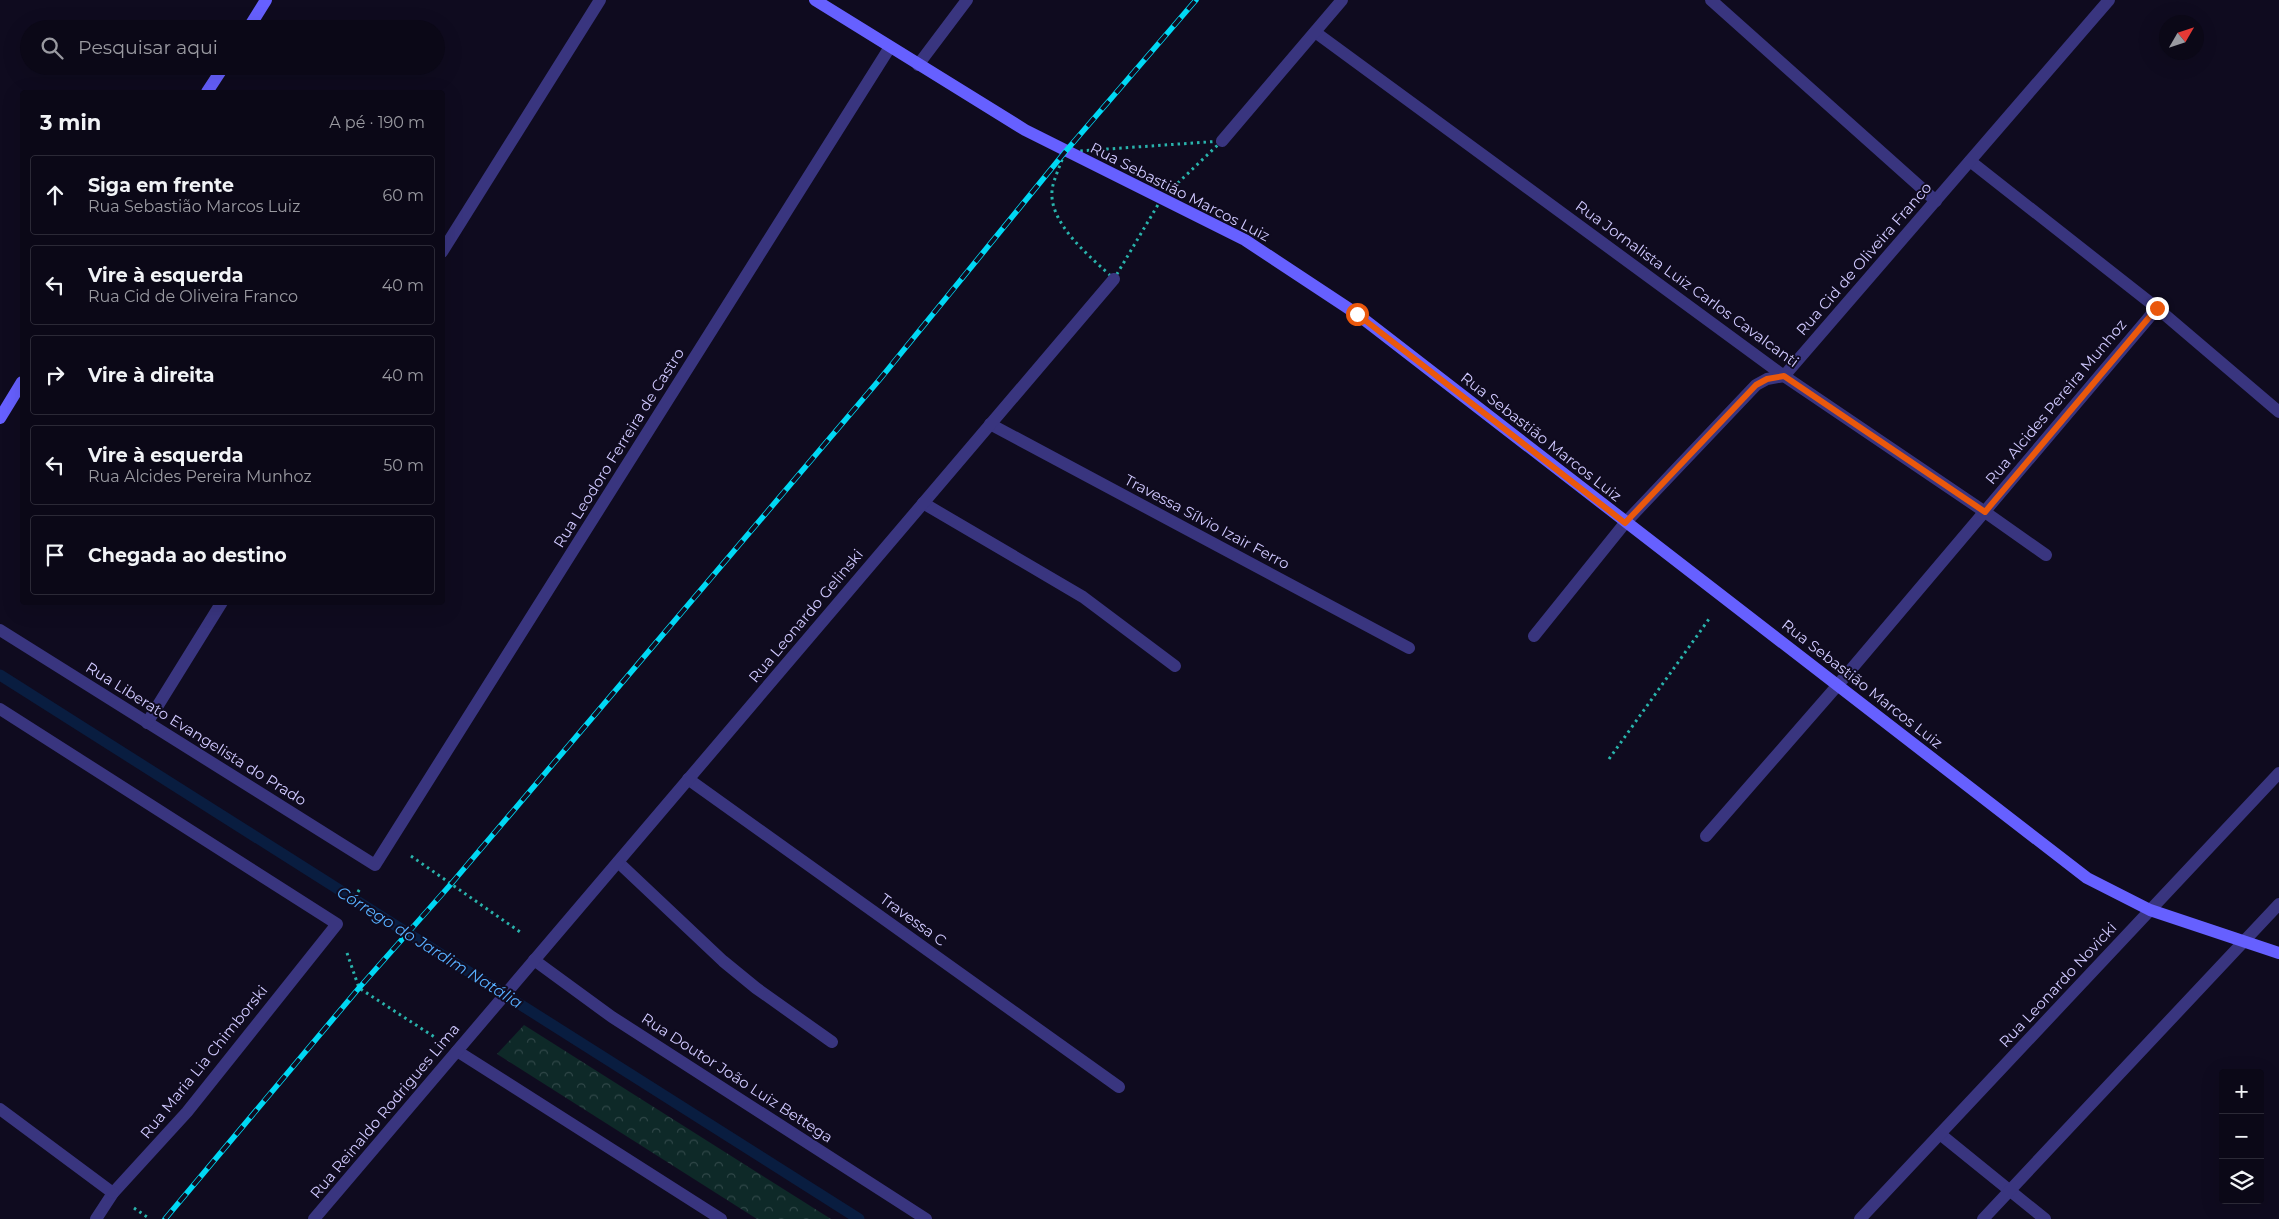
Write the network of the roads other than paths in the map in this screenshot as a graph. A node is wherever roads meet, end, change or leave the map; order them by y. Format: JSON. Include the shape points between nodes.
{"nodes":[{"id":1,"x":266,"y":0,"type":"edge"},
{"id":2,"x":600,"y":0,"type":"edge"},
{"id":3,"x":815,"y":0,"type":"edge"},
{"id":4,"x":968,"y":0,"type":"edge"},
{"id":5,"x":1342,"y":0,"type":"edge"},
{"id":6,"x":1711,"y":0,"type":"edge"},
{"id":7,"x":2109,"y":0,"type":"edge"},
{"id":8,"x":254,"y":20,"type":"edge"},
{"id":9,"x":1315,"y":32,"type":"junction"},
{"id":10,"x":890,"y":48,"type":"junction"},
{"id":11,"x":918,"y":65,"type":"junction"},
{"id":12,"x":218,"y":75,"type":"edge"},
{"id":13,"x":208,"y":90,"type":"edge"},
{"id":14,"x":1222,"y":141,"type":"road end"},
{"id":15,"x":1970,"y":161,"type":"junction"},
{"id":16,"x":1936,"y":201,"type":"junction"},
{"id":17,"x":445,"y":247,"type":"edge"},
{"id":18,"x":1114,"y":279,"type":"road end"},
{"id":19,"x":2157,"y":308,"type":"junction"},
{"id":20,"x":1784,"y":376,"type":"junction"},
{"id":21,"x":20,"y":385,"type":"edge"},
{"id":22,"x":2279,"y":412,"type":"edge"},
{"id":23,"x":0,"y":418,"type":"edge"},
{"id":24,"x":990,"y":424,"type":"junction"},
{"id":25,"x":923,"y":503,"type":"junction"},
{"id":26,"x":1985,"y":512,"type":"junction"},
{"id":27,"x":1625,"y":523,"type":"junction"},
{"id":28,"x":2046,"y":555,"type":"dead end"},
{"id":29,"x":220,"y":605,"type":"edge"},
{"id":30,"x":0,"y":630,"type":"edge"},
{"id":31,"x":1534,"y":636,"type":"dead end"},
{"id":32,"x":1409,"y":648,"type":"dead end"},
{"id":33,"x":1175,"y":666,"type":"dead end"},
{"id":34,"x":1837,"y":686,"type":"junction"},
{"id":35,"x":0,"y":709,"type":"edge"},
{"id":36,"x":147,"y":723,"type":"junction"},
{"id":37,"x":2279,"y":772,"type":"edge"},
{"id":38,"x":688,"y":779,"type":"junction"},
{"id":39,"x":1706,"y":836,"type":"dead end"},
{"id":40,"x":618,"y":862,"type":"junction"},
{"id":41,"x":374,"y":865,"type":"joint"},
{"id":42,"x":2279,"y":904,"type":"edge"},
{"id":43,"x":2150,"y":910,"type":"junction"},
{"id":44,"x":2244,"y":942,"type":"junction"},
{"id":45,"x":2279,"y":953,"type":"edge"},
{"id":46,"x":534,"y":960,"type":"junction"},
{"id":47,"x":522,"y":974,"type":"joint"},
{"id":48,"x":832,"y":1042,"type":"dead end"},
{"id":49,"x":457,"y":1051,"type":"junction"},
{"id":50,"x":1119,"y":1087,"type":"dead end"},
{"id":51,"x":0,"y":1109,"type":"edge"},
{"id":52,"x":1940,"y":1134,"type":"junction"},
{"id":53,"x":2010,"y":1191,"type":"junction"},
{"id":54,"x":113,"y":1193,"type":"junction"},
{"id":55,"x":96,"y":1219,"type":"edge"},
{"id":56,"x":314,"y":1219,"type":"edge"},
{"id":57,"x":721,"y":1219,"type":"edge"},
{"id":58,"x":926,"y":1219,"type":"edge"},
{"id":59,"x":1860,"y":1219,"type":"edge"},
{"id":60,"x":1983,"y":1219,"type":"edge"},
{"id":61,"x":2045,"y":1219,"type":"edge"}],
"edges":[{"from":1,"to":8,"type":"main road"},
{"from":2,"to":17,"type":"street"},
{"from":3,"to":10,"type":"main road","name":"Rua Sebastião Marcos Luiz"},
{"from":4,"to":11,"type":"street"},
{"from":5,"to":9,"type":"street"},
{"from":6,"to":16,"type":"street"},
{"from":7,"to":15,"type":"street","name":"Rua Cid de Oliveira Franco"},
{"from":9,"to":14,"type":"street"},
{"from":9,"to":20,"type":"street","name":"Rua Jornalista Luiz Carlos Cavalcanti"},
{"from":10,"to":11,"type":"main road","name":"Rua Sebastião Marcos Luiz"},
{"from":10,"to":41,"type":"street","name":"Rua Leodoro Ferreira de Castro"},
{"from":11,"to":27,"type":"main road","name":"Rua Sebastião Marcos Luiz","via":[[1065,152],[1237,236],[1298,273],[1357,314]]},
{"from":12,"to":13,"type":"main road"},
{"from":15,"to":16,"type":"street","name":"Rua Cid de Oliveira Franco"},
{"from":15,"to":19,"type":"street"},
{"from":16,"to":20,"type":"street","name":"Rua Cid de Oliveira Franco"},
{"from":18,"to":24,"type":"street","name":"Rua Leonardo Gelinski"},
{"from":19,"to":22,"type":"street"},
{"from":19,"to":26,"type":"street","name":"Rua Alcides Pereira Munhoz"},
{"from":20,"to":26,"type":"street","name":"Rua Jornalista Luiz Carlos Cavalcanti"},
{"from":20,"to":27,"type":"street","via":[[1756,385]]},
{"from":21,"to":23,"type":"main road"},
{"from":24,"to":25,"type":"street","name":"Rua Leonardo Gelinski"},
{"from":24,"to":32,"type":"street","name":"Travessa Sílvio Izair Ferro"},
{"from":25,"to":33,"type":"street","via":[[1082,597]]},
{"from":25,"to":38,"type":"street","name":"Rua Leonardo Gelinski"},
{"from":26,"to":28,"type":"street","name":"Rua Jornalista Luiz Carlos Cavalcanti"},
{"from":26,"to":34,"type":"street","name":"Rua Alcides Pereira Munhoz"},
{"from":27,"to":31,"type":"street"},
{"from":27,"to":34,"type":"main road","name":"Rua Sebastião Marcos Luiz"},
{"from":29,"to":36,"type":"street"},
{"from":30,"to":36,"type":"street","name":"Rua Liberato Evangelista do Prado"},
{"from":34,"to":39,"type":"street","name":"Rua Alcides Pereira Munhoz"},
{"from":34,"to":43,"type":"main road","name":"Rua Sebastião Marcos Luiz","via":[[2058,857],[2094,882]]},
{"from":35,"to":54,"type":"street","name":"Rua Maria Lia Chimborski","via":[[337,924],[187,1112]]},
{"from":36,"to":41,"type":"street","name":"Rua Liberato Evangelista do Prado"},
{"from":37,"to":43,"type":"street","name":"Rua Leonardo Novicki"},
{"from":38,"to":40,"type":"street","name":"Rua Leonardo Gelinski"},
{"from":38,"to":50,"type":"street","name":"Travessa C"},
{"from":40,"to":46,"type":"street","name":"Rua Leonardo Gelinski"},
{"from":40,"to":48,"type":"street","via":[[723,961]]},
{"from":42,"to":44,"type":"street"},
{"from":43,"to":44,"type":"main road","name":"Rua Sebastião Marcos Luiz"},
{"from":43,"to":52,"type":"street","name":"Rua Leonardo Novicki"},
{"from":44,"to":45,"type":"main road","name":"Rua Sebastião Marcos Luiz"},
{"from":44,"to":53,"type":"street"},
{"from":46,"to":47,"type":"street","name":"Rua Leonardo Gelinski"},
{"from":46,"to":58,"type":"street","name":"Rua Doutor João Luiz Bettega","via":[[612,1017]]},
{"from":47,"to":49,"type":"street","name":"Rua Reinaldo Rodrigues Lima"},
{"from":49,"to":56,"type":"street","name":"Rua Reinaldo Rodrigues Lima"},
{"from":49,"to":57,"type":"street"},
{"from":51,"to":54,"type":"street"},
{"from":52,"to":53,"type":"street"},
{"from":52,"to":59,"type":"street","name":"Rua Leonardo Novicki"},
{"from":53,"to":60,"type":"street"},
{"from":53,"to":61,"type":"street"},
{"from":54,"to":55,"type":"street","name":"Rua Maria Lia Chimborski"}]}
